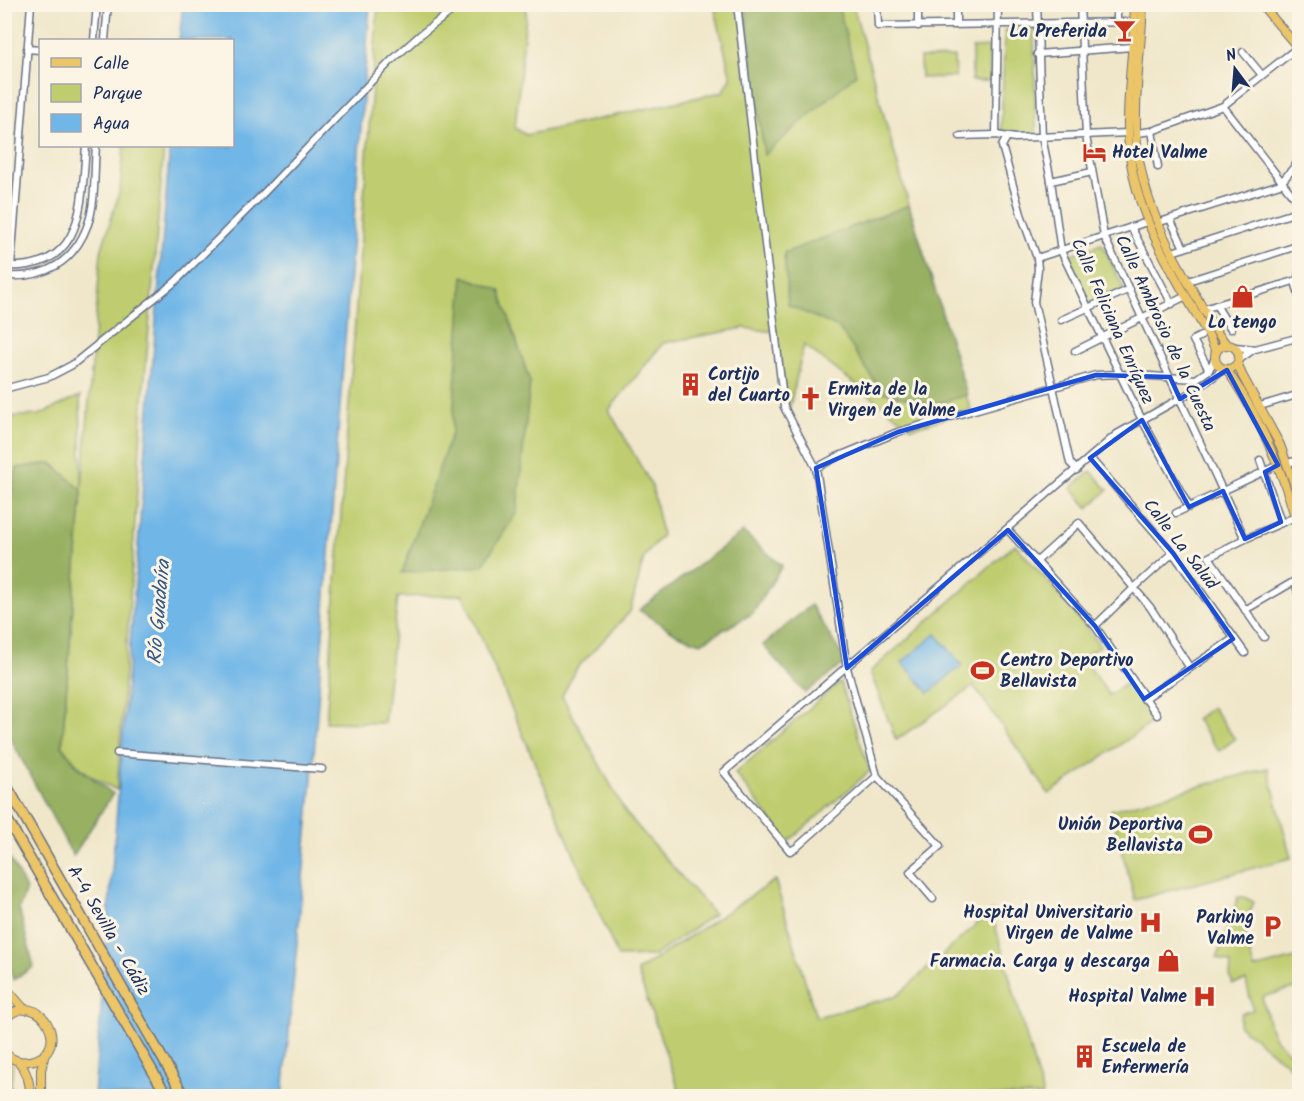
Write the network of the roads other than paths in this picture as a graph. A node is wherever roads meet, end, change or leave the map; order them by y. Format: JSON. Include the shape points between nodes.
{"nodes":[{"id":1,"x":31,"y":4,"type":"edge"},
{"id":2,"x":97,"y":4,"type":"edge"},
{"id":3,"x":108,"y":4,"type":"edge"},
{"id":4,"x":461,"y":4,"type":"edge"},
{"id":5,"x":737,"y":4,"type":"edge"},
{"id":6,"x":877,"y":4,"type":"edge"},
{"id":7,"x":918,"y":4,"type":"edge"},
{"id":8,"x":956,"y":4,"type":"edge"},
{"id":9,"x":998,"y":4,"type":"edge"},
{"id":10,"x":1037,"y":4,"type":"edge"},
{"id":11,"x":1080,"y":4,"type":"edge"},
{"id":12,"x":1116,"y":4,"type":"edge"},
{"id":13,"x":1135,"y":4,"type":"edge"},
{"id":14,"x":1143,"y":4,"type":"edge"},
{"id":15,"x":1261,"y":4,"type":"edge"},
{"id":16,"x":1134,"y":22,"type":"junction"},
{"id":17,"x":1117,"y":23,"type":"junction"},
{"id":18,"x":1038,"y":24,"type":"junction"},
{"id":19,"x":1080,"y":24,"type":"junction"},
{"id":20,"x":999,"y":25,"type":"junction"},
{"id":21,"x":918,"y":26,"type":"junction"},
{"id":22,"x":956,"y":26,"type":"junction"},
{"id":23,"x":94,"y":39,"type":"edge"},
{"id":24,"x":105,"y":39,"type":"edge"},
{"id":25,"x":1132,"y":47,"type":"junction"},
{"id":26,"x":27,"y":49,"type":"junction"},
{"id":27,"x":1298,"y":49,"type":"edge"},
{"id":28,"x":39,"y":50,"type":"edge"},
{"id":29,"x":1083,"y":50,"type":"junction"},
{"id":30,"x":1243,"y":52,"type":"dead end"},
{"id":31,"x":1037,"y":54,"type":"junction"},
{"id":32,"x":1262,"y":75,"type":"junction"},
{"id":33,"x":1223,"y":106,"type":"junction"},
{"id":34,"x":1152,"y":131,"type":"junction"},
{"id":35,"x":1128,"y":133,"type":"junction"},
{"id":36,"x":1137,"y":133,"type":"junction"},
{"id":37,"x":960,"y":135,"type":"dead end"},
{"id":38,"x":996,"y":135,"type":"junction"},
{"id":39,"x":1086,"y":136,"type":"junction"},
{"id":40,"x":1007,"y":137,"type":"junction"},
{"id":41,"x":1042,"y":137,"type":"junction"},
{"id":42,"x":86,"y":147,"type":"edge"},
{"id":43,"x":96,"y":147,"type":"edge"},
{"id":44,"x":1299,"y":161,"type":"edge"},
{"id":45,"x":1158,"y":167,"type":"dead end"},
{"id":46,"x":1092,"y":172,"type":"junction"},
{"id":47,"x":1051,"y":181,"type":"junction"},
{"id":48,"x":1281,"y":182,"type":"junction"},
{"id":49,"x":1299,"y":205,"type":"edge"},
{"id":50,"x":1299,"y":211,"type":"edge"},
{"id":51,"x":1170,"y":219,"type":"junction"},
{"id":52,"x":1147,"y":222,"type":"junction"},
{"id":53,"x":1157,"y":223,"type":"junction"},
{"id":54,"x":1131,"y":227,"type":"junction"},
{"id":55,"x":1104,"y":236,"type":"junction"},
{"id":56,"x":1299,"y":245,"type":"edge"},
{"id":57,"x":1184,"y":248,"type":"junction"},
{"id":58,"x":1061,"y":251,"type":"junction"},
{"id":59,"x":1172,"y":252,"type":"junction"},
{"id":60,"x":1037,"y":258,"type":"junction"},
{"id":61,"x":8,"y":266,"type":"edge"},
{"id":62,"x":1299,"y":267,"type":"edge"},
{"id":63,"x":4,"y":276,"type":"edge"},
{"id":64,"x":1297,"y":280,"type":"edge"},
{"id":65,"x":1188,"y":281,"type":"junction"},
{"id":66,"x":1130,"y":289,"type":"junction"},
{"id":67,"x":1186,"y":296,"type":"junction"},
{"id":68,"x":1299,"y":299,"type":"edge"},
{"id":69,"x":1172,"y":304,"type":"junction"},
{"id":70,"x":1216,"y":305,"type":"junction"},
{"id":71,"x":1088,"y":309,"type":"junction"},
{"id":72,"x":1204,"y":309,"type":"junction"},
{"id":73,"x":1143,"y":318,"type":"junction"},
{"id":74,"x":1061,"y":320,"type":"dead end"},
{"id":75,"x":1231,"y":329,"type":"dead end"},
{"id":76,"x":1201,"y":336,"type":"dead end"},
{"id":77,"x":1299,"y":337,"type":"edge"},
{"id":78,"x":1102,"y":338,"type":"junction"},
{"id":79,"x":1231,"y":346,"type":"junction"},
{"id":80,"x":1255,"y":348,"type":"junction"},
{"id":81,"x":1075,"y":351,"type":"dead end"},
{"id":82,"x":1215,"y":355,"type":"junction"},
{"id":83,"x":1239,"y":361,"type":"junction"},
{"id":84,"x":1226,"y":369,"type":"junction"},
{"id":85,"x":1209,"y":370,"type":"junction"},
{"id":86,"x":1120,"y":374,"type":"junction"},
{"id":87,"x":1170,"y":377,"type":"junction"},
{"id":88,"x":1054,"y":387,"type":"junction"},
{"id":89,"x":4,"y":389,"type":"edge"},
{"id":90,"x":1299,"y":394,"type":"edge"},
{"id":91,"x":1180,"y":399,"type":"junction"},
{"id":92,"x":1260,"y":406,"type":"junction"},
{"id":93,"x":1142,"y":420,"type":"junction"},
{"id":94,"x":1090,"y":458,"type":"junction"},
{"id":95,"x":1260,"y":460,"type":"dead end"},
{"id":96,"x":1299,"y":460,"type":"edge"},
{"id":97,"x":1287,"y":463,"type":"junction"},
{"id":98,"x":1278,"y":465,"type":"junction"},
{"id":99,"x":816,"y":468,"type":"junction"},
{"id":100,"x":1077,"y":470,"type":"junction"},
{"id":101,"x":1265,"y":472,"type":"junction"},
{"id":102,"x":1223,"y":491,"type":"junction"},
{"id":103,"x":1299,"y":500,"type":"edge"},
{"id":104,"x":1189,"y":507,"type":"junction"},
{"id":105,"x":1176,"y":513,"type":"dead end"},
{"id":106,"x":1295,"y":517,"type":"junction"},
{"id":107,"x":1281,"y":522,"type":"junction"},
{"id":108,"x":1008,"y":530,"type":"junction"},
{"id":109,"x":1299,"y":535,"type":"edge"},
{"id":110,"x":1245,"y":538,"type":"junction"},
{"id":111,"x":1173,"y":554,"type":"junction"},
{"id":112,"x":1036,"y":562,"type":"junction"},
{"id":113,"x":1297,"y":580,"type":"edge"},
{"id":114,"x":1134,"y":588,"type":"junction"},
{"id":115,"x":1299,"y":600,"type":"edge"},
{"id":116,"x":1245,"y":610,"type":"junction"},
{"id":117,"x":1095,"y":626,"type":"junction"},
{"id":118,"x":1264,"y":637,"type":"dead end"},
{"id":119,"x":1233,"y":639,"type":"junction"},
{"id":120,"x":1245,"y":653,"type":"dead end"},
{"id":121,"x":847,"y":668,"type":"junction"},
{"id":122,"x":1190,"y":668,"type":"junction"},
{"id":123,"x":1144,"y":699,"type":"junction"},
{"id":124,"x":1157,"y":715,"type":"dead end"},
{"id":125,"x":119,"y":753,"type":"dead end"},
{"id":126,"x":322,"y":769,"type":"dead end"},
{"id":127,"x":877,"y":776,"type":"junction"},
{"id":128,"x":4,"y":781,"type":"edge"},
{"id":129,"x":4,"y":814,"type":"edge"},
{"id":130,"x":933,"y":899,"type":"dead end"},
{"id":131,"x":4,"y":986,"type":"edge"},
{"id":132,"x":25,"y":1010,"type":"junction"},
{"id":133,"x":5,"y":1019,"type":"edge"},
{"id":134,"x":4,"y":1051,"type":"edge"},
{"id":135,"x":45,"y":1052,"type":"junction"},
{"id":136,"x":17,"y":1060,"type":"junction"},
{"id":137,"x":31,"y":1096,"type":"edge"},
{"id":138,"x":41,"y":1096,"type":"edge"},
{"id":139,"x":167,"y":1096,"type":"edge"},
{"id":140,"x":184,"y":1096,"type":"edge"}],
"edges":[{"from":1,"to":26,"type":"street"},
{"from":2,"to":23,"type":"street"},
{"from":3,"to":24,"type":"street"},
{"from":4,"to":89,"type":"street","via":[[391,61],[175,282],[72,365],[50,377]]},
{"from":5,"to":99,"type":"street","via":[[784,407]]},
{"from":6,"to":21,"type":"street","via":[[878,26]]},
{"from":7,"to":21,"type":"street"},
{"from":8,"to":22,"type":"street"},
{"from":9,"to":20,"type":"street"},
{"from":10,"to":18,"type":"street","name":"Calle Feliciana Enríquez"},
{"from":11,"to":19,"type":"street","name":"Calle Ambrosio de la Cuesta"},
{"from":12,"to":17,"type":"street"},
{"from":13,"to":16,"type":"main road"},
{"from":14,"to":36,"type":"main road"},
{"from":15,"to":27,"type":"main road"},
{"from":16,"to":17,"type":"street"},
{"from":16,"to":25,"type":"main road"},
{"from":17,"to":19,"type":"street"},
{"from":18,"to":19,"type":"street"},
{"from":18,"to":20,"type":"street"},
{"from":18,"to":31,"type":"street","name":"Calle Feliciana Enríquez"},
{"from":19,"to":29,"type":"street","name":"Calle Ambrosio de la Cuesta"},
{"from":20,"to":22,"type":"street"},
{"from":20,"to":38,"type":"street"},
{"from":21,"to":22,"type":"street"},
{"from":25,"to":29,"type":"street"},
{"from":25,"to":35,"type":"main road"},
{"from":26,"to":28,"type":"street"},
{"from":26,"to":61,"type":"street"},
{"from":27,"to":32,"type":"street"},
{"from":29,"to":31,"type":"street"},
{"from":29,"to":39,"type":"street","name":"Calle Ambrosio de la Cuesta"},
{"from":30,"to":32,"type":"street"},
{"from":31,"to":41,"type":"street","name":"Calle Feliciana Enríquez"},
{"from":32,"to":33,"type":"street"},
{"from":33,"to":34,"type":"street"},
{"from":33,"to":48,"type":"street"},
{"from":34,"to":36,"type":"street"},
{"from":34,"to":45,"type":"street"},
{"from":35,"to":39,"type":"street"},
{"from":35,"to":52,"type":"main road","via":[[1132,173]]},
{"from":36,"to":53,"type":"main road","via":[[1145,189]]},
{"from":37,"to":38,"type":"street"},
{"from":38,"to":40,"type":"street"},
{"from":39,"to":41,"type":"street"},
{"from":39,"to":46,"type":"street","name":"Calle Ambrosio de la Cuesta"},
{"from":40,"to":41,"type":"street"},
{"from":40,"to":60,"type":"street","via":[[1002,146]]},
{"from":41,"to":47,"type":"street","name":"Calle Feliciana Enríquez"},
{"from":42,"to":61,"type":"street","via":[[81,210],[73,233],[48,259],[29,266]]},
{"from":43,"to":63,"type":"street","via":[[89,223],[79,243],[65,260],[47,271],[24,278]]},
{"from":44,"to":48,"type":"street"},
{"from":46,"to":47,"type":"street"},
{"from":46,"to":55,"type":"street","name":"Calle Ambrosio de la Cuesta"},
{"from":47,"to":58,"type":"street","name":"Calle Feliciana Enríquez"},
{"from":48,"to":49,"type":"street"},
{"from":48,"to":51,"type":"street"},
{"from":50,"to":57,"type":"street"},
{"from":51,"to":53,"type":"street"},
{"from":51,"to":57,"type":"street"},
{"from":52,"to":54,"type":"street"},
{"from":52,"to":67,"type":"main road"},
{"from":53,"to":59,"type":"main road"},
{"from":54,"to":55,"type":"street"},
{"from":54,"to":69,"type":"street"},
{"from":55,"to":58,"type":"street"},
{"from":55,"to":66,"type":"street","name":"Calle Ambrosio de la Cuesta"},
{"from":56,"to":65,"type":"street"},
{"from":57,"to":59,"type":"street"},
{"from":58,"to":60,"type":"street"},
{"from":58,"to":71,"type":"street","name":"Calle Feliciana Enríquez"},
{"from":59,"to":65,"type":"main road"},
{"from":60,"to":88,"type":"street","via":[[1034,302]]},
{"from":62,"to":64,"type":"street"},
{"from":64,"to":68,"type":"street"},
{"from":64,"to":70,"type":"street"},
{"from":65,"to":72,"type":"main road"},
{"from":66,"to":71,"type":"street"},
{"from":66,"to":73,"type":"street","name":"Calle Ambrosio de la Cuesta"},
{"from":67,"to":69,"type":"street"},
{"from":67,"to":82,"type":"main road","via":[[1210,338]]},
{"from":69,"to":73,"type":"street"},
{"from":70,"to":72,"type":"street"},
{"from":70,"to":75,"type":"street"},
{"from":71,"to":74,"type":"street"},
{"from":71,"to":78,"type":"street","name":"Calle Feliciana Enríquez"},
{"from":72,"to":79,"type":"main road","via":[[1218,334]]},
{"from":73,"to":78,"type":"street"},
{"from":73,"to":87,"type":"street","name":"Calle Ambrosio de la Cuesta"},
{"from":76,"to":85,"type":"street","via":[[1193,340]]},
{"from":77,"to":80,"type":"street"},
{"from":78,"to":81,"type":"street"},
{"from":78,"to":86,"type":"street","name":"Calle Feliciana Enríquez"},
{"from":79,"to":80,"type":"street"},
{"from":79,"to":82,"type":"main road","via":[[1220,347]]},
{"from":79,"to":83,"type":"main road","via":[[1239,352]]},
{"from":80,"to":83,"type":"street"},
{"from":82,"to":84,"type":"main road","via":[[1218,366]]},
{"from":82,"to":85,"type":"street"},
{"from":83,"to":84,"type":"main road","via":[[1234,368]]},
{"from":83,"to":92,"type":"main road","via":[[1242,375]]},
{"from":84,"to":91,"type":"street"},
{"from":84,"to":98,"type":"main road"},
{"from":85,"to":87,"type":"street","via":[[1196,379]]},
{"from":86,"to":87,"type":"street"},
{"from":86,"to":88,"type":"street","via":[[1096,375]]},
{"from":86,"to":93,"type":"street","name":"Calle Feliciana Enríquez"},
{"from":87,"to":91,"type":"street","name":"Calle Ambrosio de la Cuesta"},
{"from":88,"to":99,"type":"street","via":[[898,432]]},
{"from":88,"to":100,"type":"street","via":[[1070,463]]},
{"from":90,"to":92,"type":"street"},
{"from":91,"to":93,"type":"street"},
{"from":91,"to":102,"type":"street","name":"Calle Ambrosio de la Cuesta"},
{"from":92,"to":97,"type":"main road"},
{"from":93,"to":94,"type":"street","via":[[1117,434]]},
{"from":93,"to":104,"type":"street","name":"Calle Feliciana Enríquez"},
{"from":94,"to":100,"type":"street"},
{"from":94,"to":111,"type":"street","name":"Calle La Salud"},
{"from":95,"to":101,"type":"street"},
{"from":96,"to":97,"type":"street"},
{"from":97,"to":103,"type":"main road"},
{"from":98,"to":101,"type":"street"},
{"from":98,"to":106,"type":"main road"},
{"from":99,"to":121,"type":"street"},
{"from":100,"to":108,"type":"street"},
{"from":101,"to":102,"type":"street"},
{"from":101,"to":107,"type":"street"},
{"from":102,"to":104,"type":"street"},
{"from":102,"to":110,"type":"street","name":"Calle Ambrosio de la Cuesta"},
{"from":104,"to":105,"type":"street"},
{"from":106,"to":107,"type":"street"},
{"from":106,"to":109,"type":"main road"},
{"from":107,"to":110,"type":"street"},
{"from":108,"to":112,"type":"street"},
{"from":108,"to":121,"type":"street"},
{"from":110,"to":116,"type":"street","via":[[1209,557]]},
{"from":111,"to":114,"type":"street"},
{"from":111,"to":119,"type":"street","name":"Calle La Salud"},
{"from":112,"to":114,"type":"street","via":[[1079,524]]},
{"from":112,"to":117,"type":"street"},
{"from":113,"to":115,"type":"street"},
{"from":113,"to":116,"type":"street"},
{"from":114,"to":117,"type":"street"},
{"from":114,"to":122,"type":"street"},
{"from":116,"to":118,"type":"street"},
{"from":117,"to":123,"type":"street"},
{"from":119,"to":120,"type":"street","name":"Calle La Salud"},
{"from":119,"to":122,"type":"street"},
{"from":121,"to":127,"type":"street"},
{"from":121,"to":127,"type":"street","via":[[723,772],[790,851]]},
{"from":122,"to":123,"type":"street"},
{"from":123,"to":124,"type":"street"},
{"from":125,"to":126,"type":"street"},
{"from":127,"to":130,"type":"street","via":[[940,846],[910,872]]},
{"from":128,"to":140,"type":"highway","name":"A-4 Sevilla - Cádiz"},
{"from":129,"to":139,"type":"highway","name":"A-4 Sevilla - Cádiz"},
{"from":131,"to":132,"type":"main road"},
{"from":132,"to":133,"type":"main road"},
{"from":132,"to":135,"type":"main road","via":[[47,1020],[51,1029]]},
{"from":134,"to":136,"type":"main road"},
{"from":135,"to":136,"type":"main road","via":[[33,1061]]},
{"from":135,"to":138,"type":"main road"},
{"from":136,"to":137,"type":"main road","via":[[25,1069]]}]}
